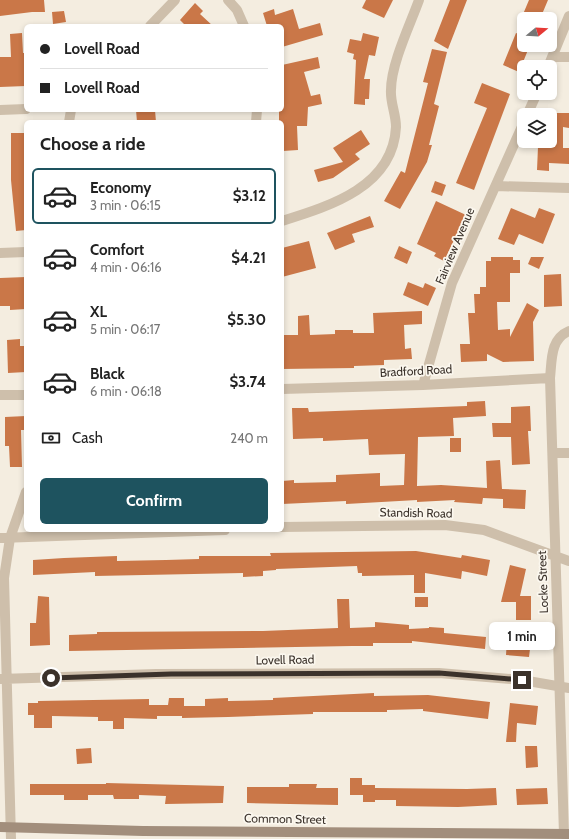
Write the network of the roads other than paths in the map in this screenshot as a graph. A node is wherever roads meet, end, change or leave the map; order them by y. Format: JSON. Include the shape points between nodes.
{"nodes":[{"id":1,"x":176,"y":0,"type":"edge"},
{"id":2,"x":228,"y":0,"type":"edge"},
{"id":3,"x":420,"y":0,"type":"edge"},
{"id":4,"x":569,"y":16,"type":"edge"},
{"id":5,"x":152,"y":24,"type":"edge"},
{"id":6,"x":243,"y":24,"type":"edge"},
{"id":7,"x":552,"y":57,"type":"junction"},
{"id":8,"x":569,"y":57,"type":"edge"},
{"id":9,"x":551,"y":60,"type":"edge"},
{"id":10,"x":24,"y":109,"type":"edge"},
{"id":11,"x":0,"y":110,"type":"edge"},
{"id":12,"x":517,"y":138,"type":"edge"},
{"id":13,"x":496,"y":186,"type":"junction"},
{"id":14,"x":569,"y":188,"type":"edge"},
{"id":15,"x":284,"y":220,"type":"edge"},
{"id":16,"x":24,"y":252,"type":"edge"},
{"id":17,"x":0,"y":253,"type":"edge"},
{"id":18,"x":569,"y":331,"type":"edge"},
{"id":19,"x":550,"y":378,"type":"junction"},
{"id":20,"x":423,"y":385,"type":"junction"},
{"id":21,"x":284,"y":389,"type":"edge"},
{"id":22,"x":0,"y":395,"type":"edge"},
{"id":23,"x":24,"y":395,"type":"edge"},
{"id":24,"x":552,"y":453,"type":"junction"},
{"id":25,"x":569,"y":453,"type":"edge"},
{"id":26,"x":24,"y":496,"type":"edge"},
{"id":27,"x":284,"y":528,"type":"edge"},
{"id":28,"x":170,"y":532,"type":"edge"},
{"id":29,"x":5,"y":538,"type":"edge"},
{"id":30,"x":556,"y":557,"type":"junction"},
{"id":31,"x":569,"y":561,"type":"edge"},
{"id":32,"x":3,"y":679,"type":"edge"},
{"id":33,"x":564,"y":688,"type":"edge"},
{"id":34,"x":0,"y":827,"type":"edge"},
{"id":35,"x":11,"y":827,"type":"junction"},
{"id":36,"x":566,"y":834,"type":"edge"},
{"id":37,"x":354,"y":836,"type":"edge"},
{"id":38,"x":11,"y":839,"type":"edge"}],
"edges":[{"from":1,"to":5,"type":"street"},
{"from":2,"to":6,"type":"street"},
{"from":3,"to":15,"type":"street","via":[[393,73],[390,91],[396,126],[390,152],[377,176],[352,194]]},
{"from":4,"to":7,"type":"street"},
{"from":7,"to":8,"type":"street"},
{"from":7,"to":9,"type":"street"},
{"from":10,"to":11,"type":"street"},
{"from":12,"to":13,"type":"street","name":"Fairview Avenue"},
{"from":13,"to":14,"type":"street"},
{"from":13,"to":20,"type":"street","name":"Fairview Avenue","via":[[452,283]]},
{"from":16,"to":17,"type":"street"},
{"from":18,"to":19,"type":"street","name":"Locke Street","via":[[553,346]]},
{"from":19,"to":20,"type":"street","name":"Bradford Road"},
{"from":19,"to":24,"type":"street","name":"Locke Street"},
{"from":20,"to":21,"type":"street","name":"Bradford Road"},
{"from":22,"to":23,"type":"street"},
{"from":24,"to":25,"type":"street"},
{"from":24,"to":30,"type":"street","name":"Locke Street"},
{"from":26,"to":29,"type":"street"},
{"from":27,"to":30,"type":"street","name":"Standish Road","via":[[445,525],[484,530]]},
{"from":28,"to":29,"type":"street"},
{"from":29,"to":32,"type":"street"},
{"from":30,"to":31,"type":"street","name":"Standish Road"},
{"from":30,"to":33,"type":"street","name":"Locke Street"},
{"from":32,"to":33,"type":"street","name":"Lovell Road","via":[[156,674],[439,673],[522,680]]},
{"from":32,"to":35,"type":"street"},
{"from":33,"to":36,"type":"street","name":"Locke Street"},
{"from":34,"to":35,"type":"main road","name":"Common Street"},
{"from":35,"to":37,"type":"main road","name":"Common Street"},
{"from":35,"to":38,"type":"street"},
{"from":36,"to":37,"type":"main road","name":"Common Street"}]}
